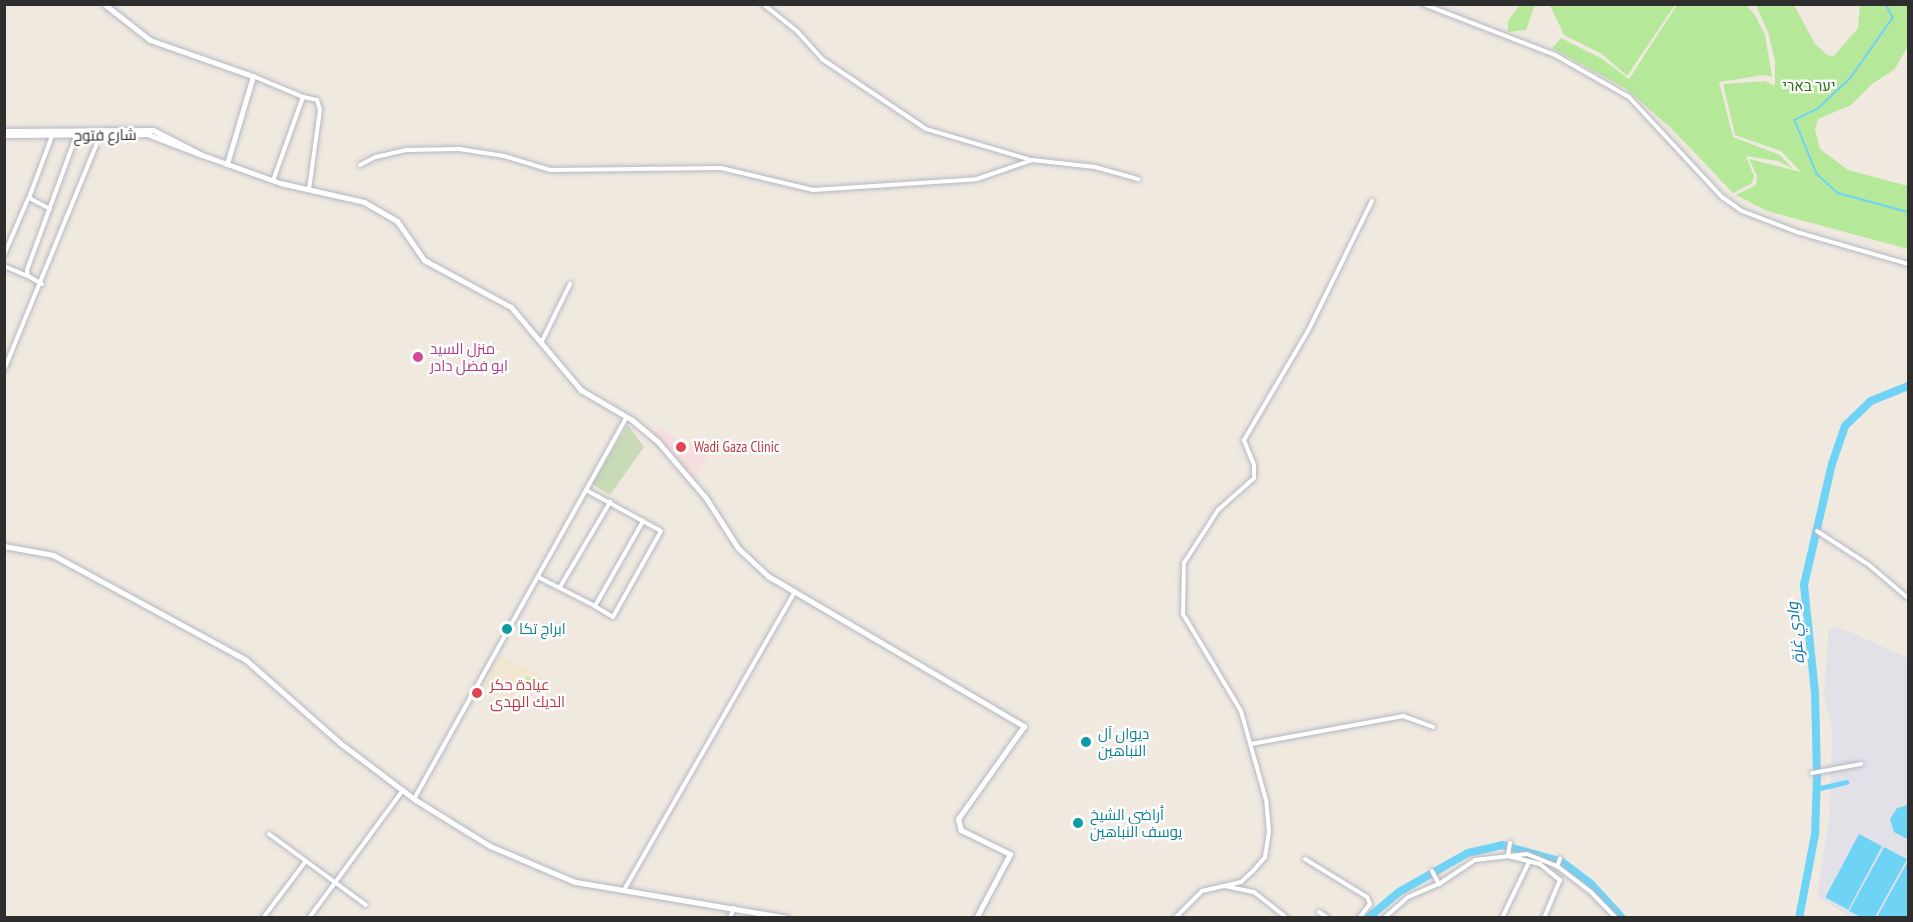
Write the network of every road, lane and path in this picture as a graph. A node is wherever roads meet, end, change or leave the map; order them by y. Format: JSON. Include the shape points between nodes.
{"nodes":[{"id":1,"x":104,"y":4,"type":"edge"},
{"id":2,"x":763,"y":4,"type":"edge"},
{"id":3,"x":1423,"y":4,"type":"edge"},
{"id":4,"x":253,"y":76,"type":"junction"},
{"id":5,"x":303,"y":97,"type":"junction"},
{"id":6,"x":4,"y":133,"type":"edge"},
{"id":7,"x":102,"y":133,"type":"junction"},
{"id":8,"x":52,"y":136,"type":"junction"},
{"id":9,"x":76,"y":136,"type":"junction"},
{"id":10,"x":1032,"y":160,"type":"junction"},
{"id":11,"x":226,"y":164,"type":"junction"},
{"id":12,"x":360,"y":165,"type":"dead end"},
{"id":13,"x":1138,"y":178,"type":"dead end"},
{"id":14,"x":273,"y":181,"type":"junction"},
{"id":15,"x":309,"y":189,"type":"junction"},
{"id":16,"x":29,"y":198,"type":"junction"},
{"id":17,"x":1372,"y":201,"type":"dead end"},
{"id":18,"x":50,"y":209,"type":"junction"},
{"id":19,"x":4,"y":255,"type":"edge"},
{"id":20,"x":1908,"y":264,"type":"edge"},
{"id":21,"x":4,"y":266,"type":"edge"},
{"id":22,"x":28,"y":276,"type":"junction"},
{"id":23,"x":42,"y":284,"type":"junction"},
{"id":24,"x":570,"y":284,"type":"dead end"},
{"id":25,"x":542,"y":341,"type":"junction"},
{"id":26,"x":4,"y":370,"type":"edge"},
{"id":27,"x":627,"y":417,"type":"junction"},
{"id":28,"x":586,"y":490,"type":"junction"},
{"id":29,"x":610,"y":502,"type":"junction"},
{"id":30,"x":643,"y":521,"type":"junction"},
{"id":31,"x":1819,"y":532,"type":"dead end"},
{"id":32,"x":4,"y":546,"type":"edge"},
{"id":33,"x":538,"y":577,"type":"junction"},
{"id":34,"x":560,"y":587,"type":"junction"},
{"id":35,"x":794,"y":593,"type":"junction"},
{"id":36,"x":1908,"y":598,"type":"edge"},
{"id":37,"x":595,"y":606,"type":"junction"},
{"id":38,"x":1433,"y":727,"type":"dead end"},
{"id":39,"x":1251,"y":744,"type":"junction"},
{"id":40,"x":1861,"y":764,"type":"dead end"},
{"id":41,"x":1812,"y":773,"type":"dead end"},
{"id":42,"x":403,"y":790,"type":"junction"},
{"id":43,"x":414,"y":799,"type":"junction"},
{"id":44,"x":269,"y":834,"type":"dead end"},
{"id":45,"x":1510,"y":845,"type":"dead end"},
{"id":46,"x":1508,"y":856,"type":"junction"},
{"id":47,"x":1305,"y":859,"type":"dead end"},
{"id":48,"x":306,"y":861,"type":"junction"},
{"id":49,"x":1529,"y":862,"type":"junction"},
{"id":50,"x":1433,"y":873,"type":"dead end"},
{"id":51,"x":335,"y":882,"type":"junction"},
{"id":52,"x":1438,"y":884,"type":"junction"},
{"id":53,"x":1224,"y":886,"type":"junction"},
{"id":54,"x":624,"y":890,"type":"junction"},
{"id":55,"x":366,"y":905,"type":"dead end"},
{"id":56,"x":735,"y":907,"type":"junction"},
{"id":57,"x":1319,"y":912,"type":"dead end"},
{"id":58,"x":263,"y":918,"type":"edge"},
{"id":59,"x":309,"y":918,"type":"edge"},
{"id":60,"x":730,"y":918,"type":"edge"},
{"id":61,"x":787,"y":918,"type":"edge"},
{"id":62,"x":976,"y":918,"type":"edge"},
{"id":63,"x":1175,"y":918,"type":"edge"},
{"id":64,"x":1287,"y":918,"type":"edge"},
{"id":65,"x":1328,"y":918,"type":"edge"},
{"id":66,"x":1359,"y":918,"type":"edge"},
{"id":67,"x":1384,"y":918,"type":"edge"},
{"id":68,"x":1502,"y":918,"type":"edge"},
{"id":69,"x":1544,"y":918,"type":"edge"},
{"id":70,"x":1616,"y":918,"type":"edge"}],
"edges":[{"from":1,"to":4,"type":"street","via":[[150,40]]},
{"from":2,"to":10,"type":"street","via":[[822,59],[926,129]]},
{"from":3,"to":20,"type":"street","via":[[1555,55],[1629,97],[1722,197],[1742,211],[1800,233]]},
{"from":4,"to":5,"type":"street"},
{"from":4,"to":11,"type":"street"},
{"from":5,"to":14,"type":"street"},
{"from":5,"to":15,"type":"street","via":[[317,100],[320,110]]},
{"from":6,"to":7,"type":"street"},
{"from":6,"to":8,"type":"street","name":"شارع فتوح"},
{"from":7,"to":9,"type":"street","name":"شارع فتوح"},
{"from":7,"to":11,"type":"street","via":[[153,130]]},
{"from":7,"to":23,"type":"street"},
{"from":8,"to":9,"type":"street","name":"شارع فتوح"},
{"from":8,"to":16,"type":"street"},
{"from":9,"to":18,"type":"street"},
{"from":10,"to":12,"type":"street","via":[[977,179],[813,190],[721,168],[550,170],[504,156],[459,149],[407,150]]},
{"from":10,"to":13,"type":"street","via":[[1095,167]]},
{"from":11,"to":14,"type":"street"},
{"from":14,"to":15,"type":"street"},
{"from":15,"to":25,"type":"street","via":[[352,198],[390,216],[420,257],[508,304]]},
{"from":16,"to":18,"type":"street"},
{"from":16,"to":19,"type":"street"},
{"from":17,"to":39,"type":"street","via":[[1308,331],[1244,440],[1254,465],[1254,478],[1218,510],[1184,563],[1181,586],[1185,620],[1236,699]]},
{"from":18,"to":22,"type":"street"},
{"from":21,"to":22,"type":"street"},
{"from":22,"to":23,"type":"street"},
{"from":23,"to":26,"type":"street"},
{"from":24,"to":25,"type":"street"},
{"from":25,"to":27,"type":"street","via":[[581,390]]},
{"from":27,"to":28,"type":"street"},
{"from":27,"to":35,"type":"street","via":[[654,437],[684,472],[738,548],[768,576]]},
{"from":28,"to":29,"type":"street"},
{"from":28,"to":33,"type":"street"},
{"from":29,"to":30,"type":"street"},
{"from":29,"to":34,"type":"street"},
{"from":30,"to":37,"type":"street"},
{"from":30,"to":37,"type":"street","via":[[661,531],[613,617]]},
{"from":31,"to":36,"type":"street"},
{"from":32,"to":42,"type":"street","via":[[53,555],[246,660],[314,722]]},
{"from":33,"to":34,"type":"street"},
{"from":33,"to":43,"type":"street"},
{"from":34,"to":37,"type":"street"},
{"from":35,"to":54,"type":"street"},
{"from":35,"to":62,"type":"street","via":[[1024,726],[958,819],[960,830],[1010,854]]},
{"from":38,"to":39,"type":"street","via":[[1403,716]]},
{"from":39,"to":53,"type":"street","via":[[1266,800],[1266,857],[1241,882]]},
{"from":40,"to":41,"type":"street"},
{"from":42,"to":43,"type":"street"},
{"from":42,"to":51,"type":"street"},
{"from":43,"to":54,"type":"street","via":[[484,844],[526,864],[575,882]]},
{"from":44,"to":48,"type":"street"},
{"from":45,"to":46,"type":"street"},
{"from":46,"to":49,"type":"street"},
{"from":46,"to":52,"type":"street","via":[[1475,860]]},
{"from":46,"to":70,"type":"street","via":[[1527,855],[1558,863]]},
{"from":47,"to":66,"type":"street","via":[[1367,897],[1370,904]]},
{"from":48,"to":51,"type":"street"},
{"from":48,"to":58,"type":"street"},
{"from":49,"to":68,"type":"street"},
{"from":49,"to":69,"type":"street","via":[[1549,869],[1560,880]]},
{"from":50,"to":52,"type":"street"},
{"from":51,"to":55,"type":"street"},
{"from":51,"to":59,"type":"street"},
{"from":52,"to":67,"type":"street","via":[[1408,897]]},
{"from":53,"to":63,"type":"street","via":[[1202,891]]},
{"from":53,"to":64,"type":"street","via":[[1254,892]]},
{"from":54,"to":56,"type":"street"},
{"from":56,"to":60,"type":"street"},
{"from":56,"to":61,"type":"street"},
{"from":57,"to":65,"type":"street"}]}
